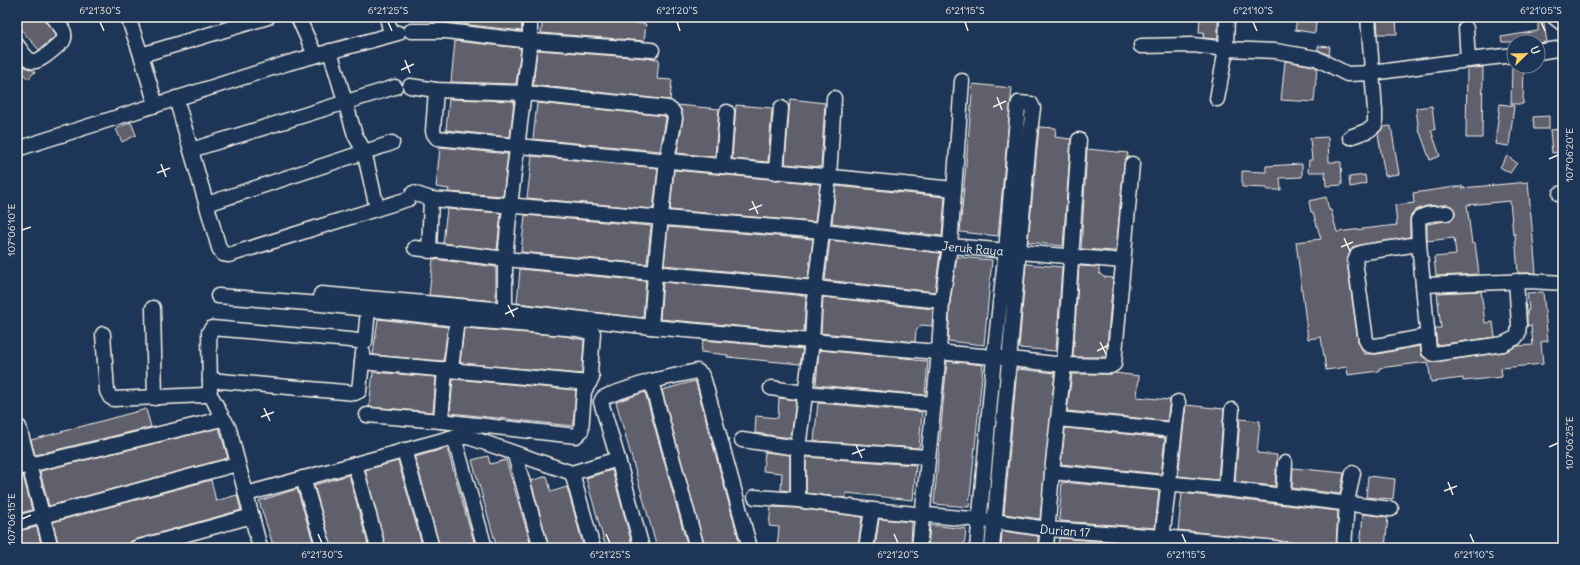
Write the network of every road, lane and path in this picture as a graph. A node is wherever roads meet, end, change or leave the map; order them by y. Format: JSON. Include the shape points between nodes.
{"nodes":[{"id":1,"x":52,"y":17,"type":"edge"},
{"id":2,"x":128,"y":17,"type":"edge"},
{"id":3,"x":268,"y":17,"type":"edge"},
{"id":4,"x":298,"y":17,"type":"edge"},
{"id":5,"x":387,"y":17,"type":"edge"},
{"id":6,"x":530,"y":17,"type":"edge"},
{"id":7,"x":1228,"y":17,"type":"edge"},
{"id":8,"x":1368,"y":17,"type":"edge"},
{"id":9,"x":1554,"y":17,"type":"edge"},
{"id":10,"x":1563,"y":24,"type":"edge"},
{"id":11,"x":1466,"y":28,"type":"dead end"},
{"id":12,"x":400,"y":33,"type":"junction"},
{"id":13,"x":530,"y":41,"type":"junction"},
{"id":14,"x":17,"y":45,"type":"edge"},
{"id":15,"x":1141,"y":46,"type":"dead end"},
{"id":16,"x":1563,"y":48,"type":"edge"},
{"id":17,"x":1226,"y":49,"type":"junction"},
{"id":18,"x":652,"y":50,"type":"dead end"},
{"id":19,"x":330,"y":51,"type":"junction"},
{"id":20,"x":1546,"y":51,"type":"edge"},
{"id":21,"x":141,"y":55,"type":"junction"},
{"id":22,"x":315,"y":55,"type":"junction"},
{"id":23,"x":1506,"y":56,"type":"edge"},
{"id":24,"x":1468,"y":60,"type":"junction"},
{"id":25,"x":1372,"y":73,"type":"junction"},
{"id":26,"x":962,"y":81,"type":"dead end"},
{"id":27,"x":410,"y":86,"type":"dead end"},
{"id":28,"x":395,"y":87,"type":"dead end"},
{"id":29,"x":436,"y":90,"type":"junction"},
{"id":30,"x":524,"y":93,"type":"junction"},
{"id":31,"x":176,"y":98,"type":"junction"},
{"id":32,"x":834,"y":98,"type":"dead end"},
{"id":33,"x":1217,"y":99,"type":"dead end"},
{"id":34,"x":346,"y":102,"type":"junction"},
{"id":35,"x":156,"y":105,"type":"junction"},
{"id":36,"x":781,"y":108,"type":"dead end"},
{"id":37,"x":727,"y":112,"type":"dead end"},
{"id":38,"x":1350,"y":137,"type":"dead end"},
{"id":39,"x":1022,"y":140,"type":"dead end"},
{"id":40,"x":1079,"y":140,"type":"dead end"},
{"id":41,"x":392,"y":143,"type":"dead end"},
{"id":42,"x":517,"y":146,"type":"junction"},
{"id":43,"x":17,"y":149,"type":"edge"},
{"id":44,"x":191,"y":150,"type":"junction"},
{"id":45,"x":364,"y":151,"type":"junction"},
{"id":46,"x":667,"y":160,"type":"junction"},
{"id":47,"x":1132,"y":164,"type":"dead end"},
{"id":48,"x":723,"y":166,"type":"junction"},
{"id":49,"x":776,"y":172,"type":"junction"},
{"id":50,"x":829,"y":177,"type":"junction"},
{"id":51,"x":954,"y":189,"type":"junction"},
{"id":52,"x":431,"y":199,"type":"junction"},
{"id":53,"x":207,"y":204,"type":"junction"},
{"id":54,"x":510,"y":206,"type":"junction"},
{"id":55,"x":377,"y":208,"type":"junction"},
{"id":56,"x":1447,"y":213,"type":"dead end"},
{"id":57,"x":662,"y":217,"type":"junction"},
{"id":58,"x":823,"y":231,"type":"junction"},
{"id":59,"x":1419,"y":244,"type":"junction"},
{"id":60,"x":950,"y":246,"type":"junction"},
{"id":61,"x":1012,"y":252,"type":"junction"},
{"id":62,"x":1071,"y":257,"type":"junction"},
{"id":63,"x":505,"y":259,"type":"junction"},
{"id":64,"x":1124,"y":261,"type":"junction"},
{"id":65,"x":655,"y":273,"type":"junction"},
{"id":66,"x":1516,"y":281,"type":"junction"},
{"id":67,"x":1563,"y":283,"type":"edge"},
{"id":68,"x":1423,"y":285,"type":"junction"},
{"id":69,"x":815,"y":288,"type":"junction"},
{"id":70,"x":321,"y":294,"type":"dead end"},
{"id":71,"x":218,"y":296,"type":"dead end"},
{"id":72,"x":942,"y":301,"type":"junction"},
{"id":73,"x":153,"y":308,"type":"dead end"},
{"id":74,"x":368,"y":309,"type":"junction"},
{"id":75,"x":504,"y":316,"type":"junction"},
{"id":76,"x":457,"y":319,"type":"junction"},
{"id":77,"x":651,"y":326,"type":"junction"},
{"id":78,"x":102,"y":334,"type":"dead end"},
{"id":79,"x":1427,"y":336,"type":"junction"},
{"id":80,"x":365,"y":342,"type":"junction"},
{"id":81,"x":812,"y":342,"type":"junction"},
{"id":82,"x":939,"y":352,"type":"junction"},
{"id":83,"x":994,"y":357,"type":"junction"},
{"id":84,"x":1009,"y":359,"type":"junction"},
{"id":85,"x":362,"y":362,"type":"junction"},
{"id":86,"x":1064,"y":365,"type":"junction"},
{"id":87,"x":448,"y":369,"type":"junction"},
{"id":88,"x":651,"y":381,"type":"junction"},
{"id":89,"x":589,"y":383,"type":"junction"},
{"id":90,"x":209,"y":387,"type":"junction"},
{"id":91,"x":771,"y":388,"type":"dead end"},
{"id":92,"x":804,"y":393,"type":"junction"},
{"id":93,"x":155,"y":398,"type":"junction"},
{"id":94,"x":1178,"y":402,"type":"dead end"},
{"id":95,"x":933,"y":404,"type":"junction"},
{"id":96,"x":1232,"y":410,"type":"dead end"},
{"id":97,"x":367,"y":415,"type":"dead end"},
{"id":98,"x":1058,"y":419,"type":"junction"},
{"id":99,"x":224,"y":420,"type":"junction"},
{"id":100,"x":441,"y":421,"type":"junction"},
{"id":101,"x":18,"y":427,"type":"dead end"},
{"id":102,"x":1174,"y":430,"type":"junction"},
{"id":103,"x":454,"y":437,"type":"junction"},
{"id":104,"x":742,"y":440,"type":"dead end"},
{"id":105,"x":798,"y":448,"type":"junction"},
{"id":106,"x":404,"y":450,"type":"junction"},
{"id":107,"x":515,"y":454,"type":"junction"},
{"id":108,"x":927,"y":457,"type":"junction"},
{"id":109,"x":618,"y":459,"type":"junction"},
{"id":110,"x":1285,"y":463,"type":"dead end"},
{"id":111,"x":237,"y":464,"type":"junction"},
{"id":112,"x":354,"y":464,"type":"junction"},
{"id":113,"x":23,"y":466,"type":"edge"},
{"id":114,"x":1052,"y":472,"type":"junction"},
{"id":115,"x":572,"y":473,"type":"junction"},
{"id":116,"x":1353,"y":473,"type":"dead end"},
{"id":117,"x":303,"y":478,"type":"junction"},
{"id":118,"x":1168,"y":484,"type":"junction"},
{"id":119,"x":1226,"y":489,"type":"junction"},
{"id":120,"x":246,"y":494,"type":"junction"},
{"id":121,"x":1283,"y":496,"type":"junction"},
{"id":122,"x":755,"y":497,"type":"dead end"},
{"id":123,"x":798,"y":500,"type":"junction"},
{"id":124,"x":1347,"y":502,"type":"junction"},
{"id":125,"x":1391,"y":508,"type":"dead end"},
{"id":126,"x":872,"y":510,"type":"junction"},
{"id":127,"x":922,"y":513,"type":"junction"},
{"id":128,"x":43,"y":516,"type":"junction"},
{"id":129,"x":252,"y":516,"type":"junction"},
{"id":130,"x":986,"y":520,"type":"junction"},
{"id":131,"x":17,"y":523,"type":"edge"},
{"id":132,"x":1047,"y":529,"type":"junction"},
{"id":133,"x":1162,"y":543,"type":"edge"},
{"id":134,"x":51,"y":548,"type":"edge"},
{"id":135,"x":136,"y":548,"type":"edge"},
{"id":136,"x":260,"y":548,"type":"edge"},
{"id":137,"x":324,"y":548,"type":"edge"},
{"id":138,"x":378,"y":548,"type":"edge"},
{"id":139,"x":432,"y":548,"type":"edge"},
{"id":140,"x":485,"y":548,"type":"edge"},
{"id":141,"x":541,"y":548,"type":"edge"},
{"id":142,"x":593,"y":548,"type":"edge"},
{"id":143,"x":642,"y":548,"type":"edge"},
{"id":144,"x":697,"y":548,"type":"edge"},
{"id":145,"x":750,"y":548,"type":"edge"},
{"id":146,"x":866,"y":548,"type":"edge"},
{"id":147,"x":918,"y":548,"type":"edge"},
{"id":148,"x":977,"y":548,"type":"edge"},
{"id":149,"x":992,"y":548,"type":"edge"},
{"id":150,"x":1046,"y":548,"type":"edge"},
{"id":151,"x":1276,"y":548,"type":"edge"},
{"id":152,"x":1344,"y":548,"type":"edge"}],
"edges":[{"from":1,"to":14,"type":"street","via":[[64,31],[65,38],[42,58],[36,62],[32,61]]},
{"from":2,"to":21,"type":"street"},
{"from":3,"to":21,"type":"street"},
{"from":4,"to":22,"type":"street"},
{"from":5,"to":12,"type":"street"},
{"from":6,"to":13,"type":"street"},
{"from":7,"to":17,"type":"street"},
{"from":8,"to":25,"type":"street"},
{"from":9,"to":10,"type":"street"},
{"from":11,"to":24,"type":"street"},
{"from":12,"to":13,"type":"street","via":[[446,31]]},
{"from":12,"to":19,"type":"street"},
{"from":13,"to":18,"type":"street"},
{"from":13,"to":30,"type":"street"},
{"from":15,"to":17,"type":"street","via":[[1193,45]]},
{"from":16,"to":20,"type":"street"},
{"from":17,"to":25,"type":"street","via":[[1316,58],[1344,74]]},
{"from":17,"to":33,"type":"street"},
{"from":19,"to":22,"type":"street"},
{"from":19,"to":34,"type":"street"},
{"from":21,"to":35,"type":"street"},
{"from":22,"to":31,"type":"street"},
{"from":23,"to":24,"type":"street"},
{"from":24,"to":25,"type":"street"},
{"from":25,"to":38,"type":"street","via":[[1375,125]]},
{"from":26,"to":51,"type":"street"},
{"from":27,"to":29,"type":"street"},
{"from":28,"to":34,"type":"street"},
{"from":29,"to":30,"type":"street"},
{"from":29,"to":42,"type":"street","via":[[433,131],[437,138]]},
{"from":30,"to":42,"type":"street"},
{"from":30,"to":46,"type":"street","via":[[668,108],[675,118]]},
{"from":31,"to":35,"type":"street"},
{"from":31,"to":44,"type":"street"},
{"from":32,"to":50,"type":"street"},
{"from":34,"to":44,"type":"street"},
{"from":34,"to":45,"type":"street","via":[[355,134]]},
{"from":35,"to":43,"type":"street"},
{"from":36,"to":49,"type":"street"},
{"from":37,"to":48,"type":"street"},
{"from":39,"to":61,"type":"street"},
{"from":40,"to":62,"type":"street"},
{"from":41,"to":45,"type":"street"},
{"from":42,"to":46,"type":"street"},
{"from":42,"to":54,"type":"street"},
{"from":44,"to":53,"type":"street"},
{"from":45,"to":53,"type":"street"},
{"from":45,"to":55,"type":"street"},
{"from":46,"to":48,"type":"street"},
{"from":46,"to":57,"type":"street"},
{"from":47,"to":64,"type":"street"},
{"from":48,"to":49,"type":"street"},
{"from":49,"to":50,"type":"street"},
{"from":50,"to":51,"type":"street"},
{"from":50,"to":58,"type":"street"},
{"from":51,"to":60,"type":"street"},
{"from":52,"to":54,"type":"street","name":"Jeruk Raya"},
{"from":52,"to":55,"type":"street","name":"Jeruk Raya","via":[[410,196]]},
{"from":52,"to":63,"type":"street","via":[[422,250]]},
{"from":53,"to":55,"type":"street","via":[[223,254]]},
{"from":54,"to":57,"type":"street","name":"Jeruk Raya"},
{"from":54,"to":63,"type":"street"},
{"from":56,"to":59,"type":"street","via":[[1420,217]]},
{"from":57,"to":58,"type":"street","name":"Jeruk Raya"},
{"from":57,"to":65,"type":"street"},
{"from":58,"to":60,"type":"street","name":"Jeruk Raya"},
{"from":58,"to":69,"type":"street"},
{"from":59,"to":68,"type":"street"},
{"from":59,"to":79,"type":"street","via":[[1364,252],[1358,254],[1356,261],[1366,340],[1369,344],[1375,346]]},
{"from":60,"to":61,"type":"street","name":"Jeruk Raya"},
{"from":60,"to":72,"type":"street"},
{"from":61,"to":62,"type":"street","name":"Jeruk Raya"},
{"from":61,"to":83,"type":"street"},
{"from":61,"to":84,"type":"street"},
{"from":62,"to":64,"type":"street","name":"Jeruk Raya"},
{"from":62,"to":86,"type":"street"},
{"from":63,"to":65,"type":"street"},
{"from":63,"to":75,"type":"street"},
{"from":64,"to":86,"type":"street","via":[[1114,365]]},
{"from":65,"to":69,"type":"street"},
{"from":65,"to":77,"type":"street"},
{"from":66,"to":67,"type":"street"},
{"from":66,"to":68,"type":"street"},
{"from":66,"to":79,"type":"street","via":[[1518,334],[1511,341],[1433,354],[1429,351]]},
{"from":68,"to":79,"type":"street"},
{"from":69,"to":72,"type":"street"},
{"from":69,"to":81,"type":"street"},
{"from":70,"to":75,"type":"street"},
{"from":71,"to":74,"type":"street"},
{"from":72,"to":82,"type":"street"},
{"from":73,"to":93,"type":"street"},
{"from":74,"to":76,"type":"street"},
{"from":74,"to":80,"type":"street"},
{"from":75,"to":76,"type":"street"},
{"from":75,"to":77,"type":"street"},
{"from":75,"to":89,"type":"street","via":[[593,333],[590,358],[592,378]]},
{"from":76,"to":87,"type":"street"},
{"from":77,"to":81,"type":"street"},
{"from":78,"to":93,"type":"street","via":[[107,392],[110,397]]},
{"from":80,"to":85,"type":"street"},
{"from":80,"to":90,"type":"street","via":[[215,327],[209,332]]},
{"from":81,"to":82,"type":"street"},
{"from":81,"to":92,"type":"street"},
{"from":82,"to":83,"type":"street"},
{"from":82,"to":95,"type":"street"},
{"from":83,"to":84,"type":"street"},
{"from":83,"to":130,"type":"street"},
{"from":84,"to":86,"type":"street"},
{"from":84,"to":130,"type":"street"},
{"from":85,"to":87,"type":"street"},
{"from":85,"to":90,"type":"street","via":[[359,390],[355,393]]},
{"from":86,"to":98,"type":"street"},
{"from":87,"to":89,"type":"street"},
{"from":87,"to":100,"type":"street"},
{"from":88,"to":109,"type":"street","via":[[608,395],[602,400],[601,405]]},
{"from":88,"to":144,"type":"street"},
{"from":88,"to":145,"type":"street","via":[[694,372],[700,372],[703,376]]},
{"from":89,"to":100,"type":"street","via":[[584,390],[582,431],[576,436]]},
{"from":90,"to":93,"type":"street","via":[[205,395]]},
{"from":90,"to":99,"type":"street","via":[[219,414]]},
{"from":91,"to":92,"type":"street"},
{"from":92,"to":95,"type":"street"},
{"from":92,"to":105,"type":"street"},
{"from":94,"to":102,"type":"street"},
{"from":95,"to":108,"type":"street"},
{"from":96,"to":119,"type":"street"},
{"from":97,"to":100,"type":"street"},
{"from":98,"to":102,"type":"street"},
{"from":98,"to":114,"type":"street"},
{"from":99,"to":111,"type":"street","via":[[229,429]]},
{"from":99,"to":113,"type":"street"},
{"from":101,"to":113,"type":"street"},
{"from":102,"to":118,"type":"street"},
{"from":103,"to":106,"type":"street"},
{"from":103,"to":107,"type":"street","via":[[468,437]]},
{"from":103,"to":140,"type":"street"},
{"from":104,"to":105,"type":"street"},
{"from":105,"to":108,"type":"street"},
{"from":105,"to":123,"type":"street"},
{"from":106,"to":112,"type":"street"},
{"from":106,"to":139,"type":"street"},
{"from":107,"to":115,"type":"street"},
{"from":107,"to":141,"type":"street"},
{"from":108,"to":127,"type":"street"},
{"from":109,"to":115,"type":"street"},
{"from":109,"to":143,"type":"street"},
{"from":110,"to":121,"type":"street"},
{"from":111,"to":120,"type":"street"},
{"from":111,"to":128,"type":"street"},
{"from":112,"to":117,"type":"street"},
{"from":112,"to":138,"type":"street"},
{"from":113,"to":128,"type":"street"},
{"from":114,"to":118,"type":"street"},
{"from":114,"to":132,"type":"street"},
{"from":115,"to":142,"type":"street"},
{"from":116,"to":124,"type":"street"},
{"from":117,"to":120,"type":"street"},
{"from":117,"to":137,"type":"street"},
{"from":118,"to":119,"type":"street"},
{"from":118,"to":133,"type":"street"},
{"from":119,"to":121,"type":"street"},
{"from":120,"to":129,"type":"street"},
{"from":121,"to":124,"type":"street"},
{"from":122,"to":123,"type":"street","name":"Durian 17"},
{"from":123,"to":126,"type":"street","name":"Durian 17"},
{"from":124,"to":125,"type":"street"},
{"from":124,"to":152,"type":"street"},
{"from":126,"to":127,"type":"street","name":"Durian 17"},
{"from":126,"to":146,"type":"street"},
{"from":127,"to":130,"type":"street","name":"Durian 17"},
{"from":127,"to":147,"type":"street"},
{"from":128,"to":131,"type":"street"},
{"from":128,"to":134,"type":"street"},
{"from":129,"to":135,"type":"street"},
{"from":129,"to":136,"type":"street"},
{"from":130,"to":132,"type":"street","name":"Durian 17"},
{"from":130,"to":148,"type":"street"},
{"from":130,"to":149,"type":"street"},
{"from":132,"to":133,"type":"street","name":"Durian 17"},
{"from":132,"to":150,"type":"street"},
{"from":133,"to":151,"type":"street","name":"Durian 17"}]}
